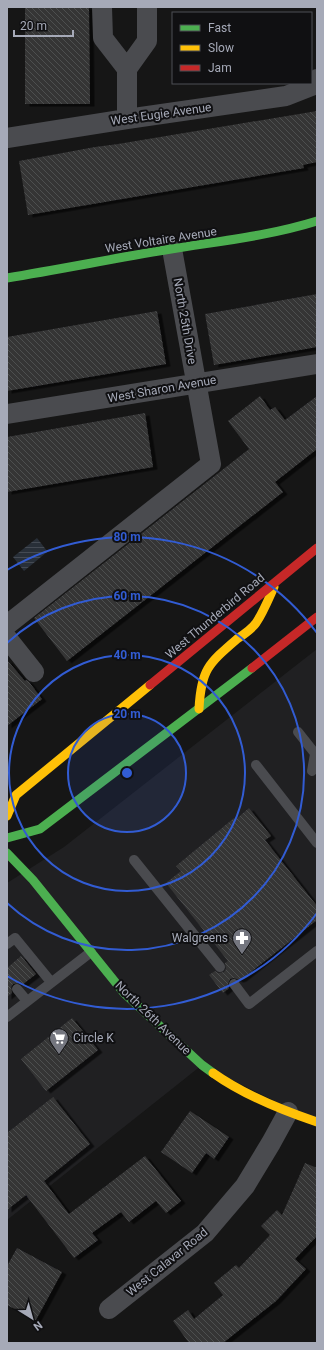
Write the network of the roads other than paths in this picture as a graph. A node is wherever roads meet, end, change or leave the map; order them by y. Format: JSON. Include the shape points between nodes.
{"nodes":[{"id":1,"x":102,"y":7,"type":"edge"},
{"id":2,"x":147,"y":7,"type":"edge"},
{"id":3,"x":127,"y":69,"type":"junction"},
{"id":4,"x":311,"y":84,"type":"edge"},
{"id":5,"x":127,"y":119,"type":"junction"},
{"id":6,"x":7,"y":138,"type":"edge"},
{"id":7,"x":317,"y":221,"type":"edge"},
{"id":8,"x":172,"y":249,"type":"junction"},
{"id":9,"x":8,"y":275,"type":"edge"},
{"id":10,"x":317,"y":364,"type":"edge"},
{"id":11,"x":196,"y":383,"type":"junction"},
{"id":12,"x":7,"y":414,"type":"edge"},
{"id":13,"x":317,"y":548,"type":"edge"},
{"id":14,"x":277,"y":581,"type":"junction"},
{"id":15,"x":317,"y":617,"type":"edge"},
{"id":16,"x":7,"y":625,"type":"edge"},
{"id":17,"x":7,"y":638,"type":"edge"},
{"id":18,"x":34,"y":672,"type":"dead end"},
{"id":19,"x":198,"y":709,"type":"junction"},
{"id":20,"x":298,"y":732,"type":"dead end"},
{"id":21,"x":316,"y":755,"type":"edge"},
{"id":22,"x":256,"y":765,"type":"dead end"},
{"id":23,"x":312,"y":771,"type":"dead end"},
{"id":24,"x":7,"y":816,"type":"edge"},
{"id":25,"x":7,"y":838,"type":"edge"},
{"id":26,"x":317,"y":843,"type":"edge"},
{"id":27,"x":7,"y":853,"type":"edge"},
{"id":28,"x":134,"y":860,"type":"dead end"},
{"id":29,"x":7,"y":944,"type":"edge"},
{"id":30,"x":317,"y":951,"type":"edge"},
{"id":31,"x":91,"y":952,"type":"junction"},
{"id":32,"x":220,"y":967,"type":"dead end"},
{"id":33,"x":51,"y":982,"type":"junction"},
{"id":34,"x":234,"y":984,"type":"dead end"},
{"id":35,"x":17,"y":989,"type":"dead end"},
{"id":36,"x":27,"y":1001,"type":"junction"},
{"id":37,"x":7,"y":1017,"type":"edge"},
{"id":38,"x":288,"y":1112,"type":"junction"},
{"id":39,"x":317,"y":1122,"type":"edge"},
{"id":40,"x":109,"y":1309,"type":"dead end"}],
"edges":[{"from":1,"to":3,"type":"street","via":[[103,38]]},
{"from":2,"to":3,"type":"street","via":[[147,41]]},
{"from":3,"to":5,"type":"street"},
{"from":4,"to":5,"type":"street","name":"West Eugie Avenue","via":[[286,96]]},
{"from":5,"to":6,"type":"street","name":"West Eugie Avenue"},
{"from":7,"to":8,"type":"main road","name":"West Voltaire Avenue","via":[[266,235]]},
{"from":8,"to":9,"type":"main road","name":"West Voltaire Avenue"},
{"from":8,"to":11,"type":"street","name":"North 25th Drive"},
{"from":10,"to":11,"type":"street","name":"West Sharon Avenue"},
{"from":11,"to":12,"type":"street","name":"West Sharon Avenue"},
{"from":11,"to":16,"type":"street","name":"North 25th Drive","via":[[211,464]]},
{"from":13,"to":14,"type":"main road","name":"West Thunderbird Road"},
{"from":14,"to":19,"type":"main road","via":[[256,624],[216,657],[206,672]]},
{"from":14,"to":24,"type":"main road","name":"West Thunderbird Road","via":[[16,795]]},
{"from":15,"to":19,"type":"main road"},
{"from":17,"to":18,"type":"street"},
{"from":19,"to":25,"type":"main road","via":[[40,829]]},
{"from":20,"to":21,"type":"lane"},
{"from":21,"to":23,"type":"lane"},
{"from":22,"to":26,"type":"lane"},
{"from":27,"to":31,"type":"main road","name":"North 26th Avenue","via":[[33,880]]},
{"from":28,"to":32,"type":"lane"},
{"from":29,"to":33,"type":"lane","via":[[15,938]]},
{"from":30,"to":34,"type":"lane","via":[[249,1004]]},
{"from":31,"to":33,"type":"lane"},
{"from":31,"to":38,"type":"main road","name":"North 26th Avenue","via":[[124,993],[202,1065],[228,1082]]},
{"from":33,"to":36,"type":"lane"},
{"from":35,"to":36,"type":"lane"},
{"from":36,"to":37,"type":"lane"},
{"from":38,"to":39,"type":"main road","name":"North 26th Avenue"},
{"from":38,"to":40,"type":"street","name":"West Calavar Road","via":[[244,1186],[205,1233]]}]}
